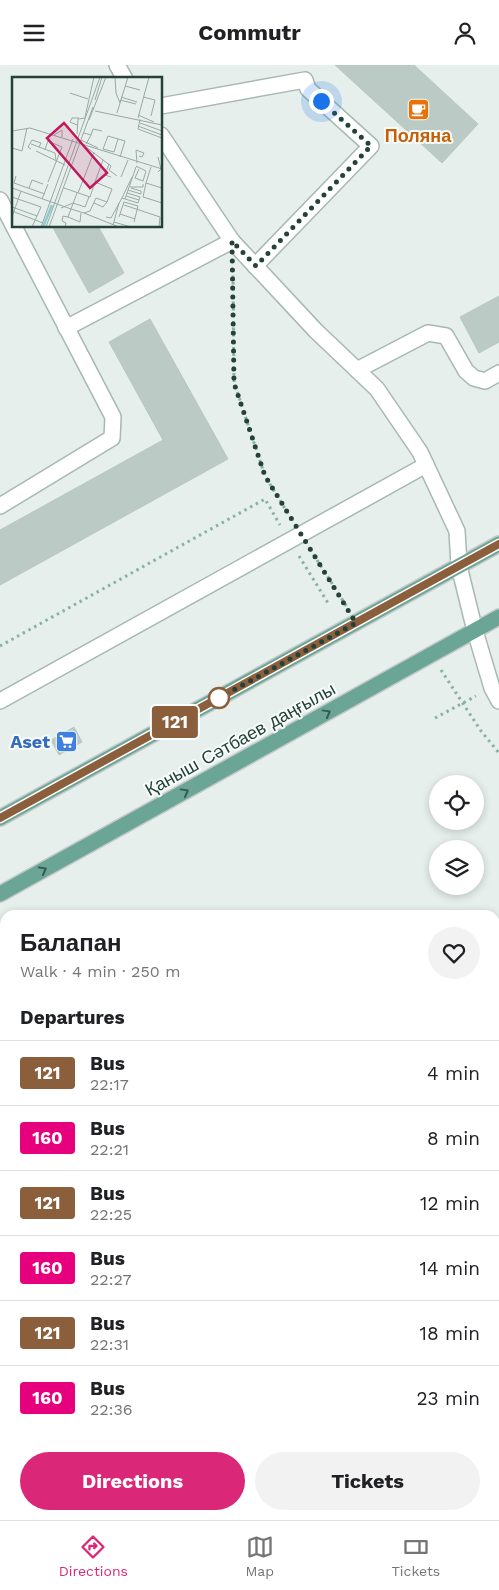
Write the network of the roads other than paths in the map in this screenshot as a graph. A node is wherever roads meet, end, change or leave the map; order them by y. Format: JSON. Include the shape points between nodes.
{"nodes":[{"id":1,"x":118,"y":65,"type":"edge"},
{"id":2,"x":124,"y":77,"type":"edge"},
{"id":3,"x":162,"y":106,"type":"edge"},
{"id":4,"x":162,"y":136,"type":"edge"},
{"id":5,"x":0,"y":200,"type":"edge"},
{"id":6,"x":12,"y":223,"type":"edge"},
{"id":7,"x":14,"y":227,"type":"edge"},
{"id":8,"x":232,"y":241,"type":"junction"},
{"id":9,"x":256,"y":266,"type":"junction"},
{"id":10,"x":66,"y":328,"type":"junction"},
{"id":11,"x":357,"y":370,"type":"junction"},
{"id":12,"x":499,"y":373,"type":"edge"},
{"id":13,"x":426,"y":465,"type":"junction"},
{"id":14,"x":0,"y":506,"type":"edge"},
{"id":15,"x":499,"y":544,"type":"edge"},
{"id":16,"x":459,"y":567,"type":"junction"},
{"id":17,"x":499,"y":617,"type":"edge"},
{"id":18,"x":475,"y":631,"type":"junction"},
{"id":19,"x":0,"y":701,"type":"edge"},
{"id":20,"x":499,"y":701,"type":"edge"},
{"id":21,"x":0,"y":818,"type":"edge"},
{"id":22,"x":0,"y":894,"type":"edge"}],
"edges":[{"from":1,"to":2,"type":"street"},
{"from":3,"to":9,"type":"street","via":[[305,80],[308,89],[371,146]]},
{"from":4,"to":8,"type":"street"},
{"from":5,"to":6,"type":"street"},
{"from":7,"to":10,"type":"street"},
{"from":8,"to":9,"type":"street"},
{"from":8,"to":10,"type":"street"},
{"from":9,"to":11,"type":"street"},
{"from":10,"to":14,"type":"street","via":[[113,417],[112,438]]},
{"from":11,"to":12,"type":"street","via":[[428,333],[446,336],[466,371],[474,378],[485,381]]},
{"from":11,"to":13,"type":"street","via":[[377,389]]},
{"from":13,"to":16,"type":"street","via":[[457,531]]},
{"from":13,"to":19,"type":"street"},
{"from":15,"to":16,"type":"main road"},
{"from":16,"to":18,"type":"street"},
{"from":16,"to":21,"type":"main road"},
{"from":17,"to":18,"type":"main road","name":"Қаныш Сәтбаев даңғылы"},
{"from":18,"to":20,"type":"street"},
{"from":22,"to":18,"type":"main road","name":"Қаныш Сәтбаев даңғылы","one_way":true}]}
